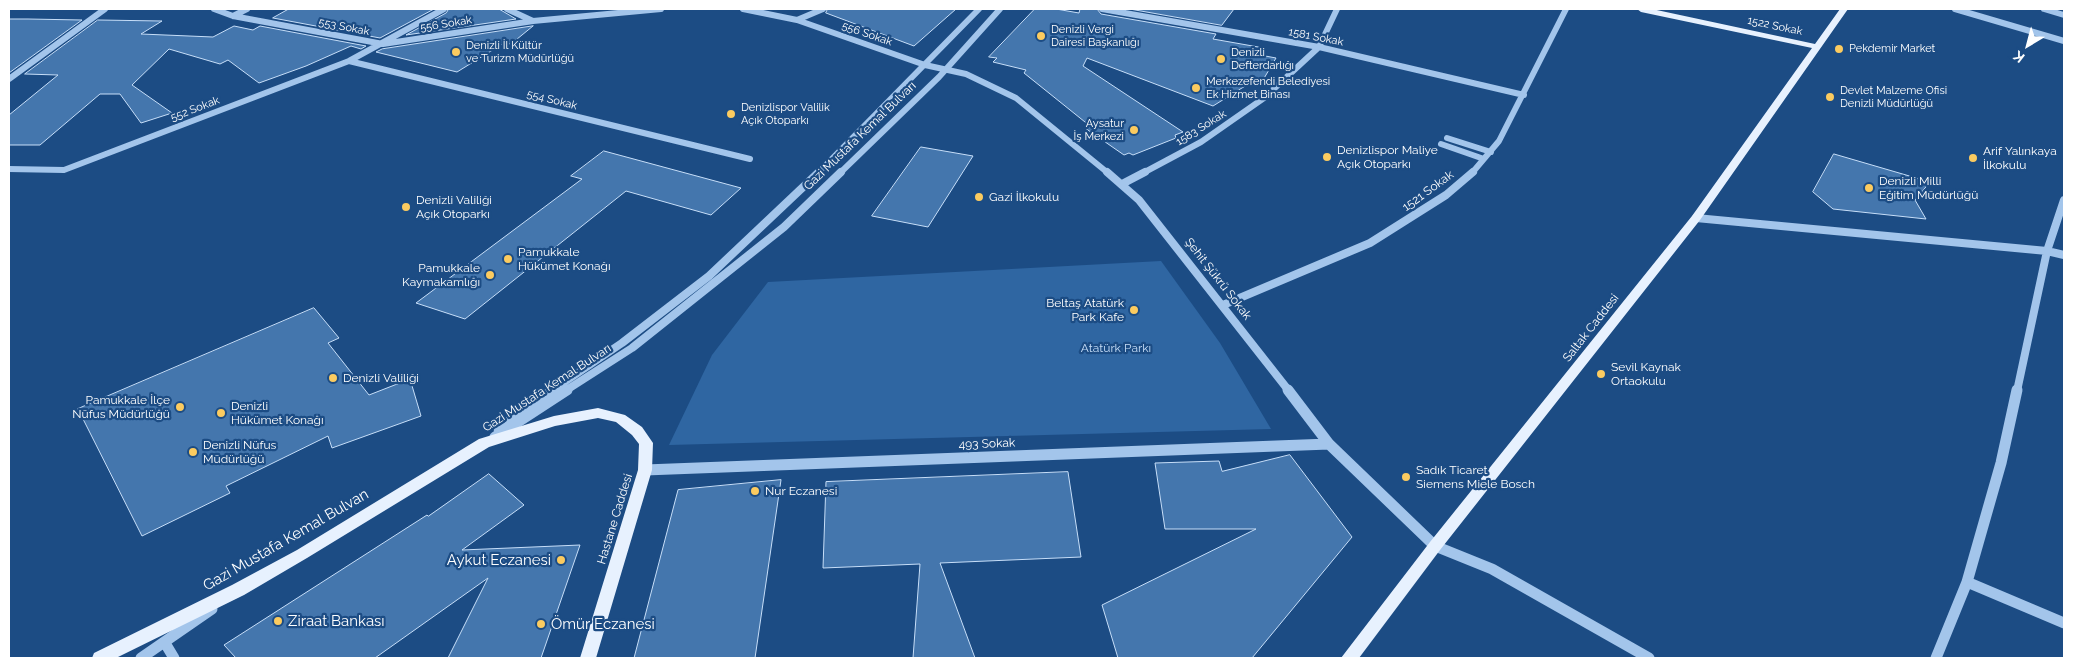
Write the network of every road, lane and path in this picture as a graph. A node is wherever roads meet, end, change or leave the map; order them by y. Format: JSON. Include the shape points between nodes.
{"nodes":[{"id":1,"x":105,"y":9,"type":"edge"},
{"id":2,"x":214,"y":9,"type":"edge"},
{"id":3,"x":247,"y":9,"type":"edge"},
{"id":4,"x":444,"y":9,"type":"edge"},
{"id":5,"x":506,"y":9,"type":"edge"},
{"id":6,"x":588,"y":9,"type":"edge"},
{"id":7,"x":661,"y":9,"type":"edge"},
{"id":8,"x":743,"y":9,"type":"edge"},
{"id":9,"x":823,"y":9,"type":"edge"},
{"id":10,"x":979,"y":9,"type":"edge"},
{"id":11,"x":1000,"y":9,"type":"edge"},
{"id":12,"x":1102,"y":9,"type":"edge"},
{"id":13,"x":1337,"y":9,"type":"edge"},
{"id":14,"x":1566,"y":9,"type":"edge"},
{"id":15,"x":1641,"y":9,"type":"edge"},
{"id":16,"x":1844,"y":9,"type":"edge"},
{"id":17,"x":1955,"y":9,"type":"edge"},
{"id":18,"x":2044,"y":9,"type":"edge"},
{"id":19,"x":1133,"y":11,"type":"edge"},
{"id":20,"x":2064,"y":15,"type":"edge"},
{"id":21,"x":233,"y":16,"type":"junction"},
{"id":22,"x":578,"y":16,"type":"junction"},
{"id":23,"x":798,"y":20,"type":"junction"},
{"id":24,"x":533,"y":21,"type":"junction"},
{"id":25,"x":2064,"y":41,"type":"edge"},
{"id":26,"x":383,"y":44,"type":"junction"},
{"id":27,"x":1319,"y":47,"type":"junction"},
{"id":28,"x":1817,"y":47,"type":"junction"},
{"id":29,"x":349,"y":61,"type":"junction"},
{"id":30,"x":926,"y":65,"type":"junction"},
{"id":31,"x":947,"y":69,"type":"junction"},
{"id":32,"x":9,"y":79,"type":"edge"},
{"id":33,"x":1524,"y":95,"type":"junction"},
{"id":34,"x":1447,"y":138,"type":"dead end"},
{"id":35,"x":1441,"y":144,"type":"dead end"},
{"id":36,"x":1490,"y":152,"type":"junction"},
{"id":37,"x":750,"y":159,"type":"dead end"},
{"id":38,"x":1484,"y":159,"type":"junction"},
{"id":39,"x":9,"y":169,"type":"edge"},
{"id":40,"x":1122,"y":184,"type":"junction"},
{"id":41,"x":2064,"y":200,"type":"edge"},
{"id":42,"x":1696,"y":218,"type":"junction"},
{"id":43,"x":2047,"y":251,"type":"junction"},
{"id":44,"x":2064,"y":255,"type":"edge"},
{"id":45,"x":1223,"y":305,"type":"junction"},
{"id":46,"x":598,"y":413,"type":"joint"},
{"id":47,"x":484,"y":443,"type":"junction"},
{"id":48,"x":1329,"y":444,"type":"junction"},
{"id":49,"x":645,"y":470,"type":"junction"},
{"id":50,"x":1435,"y":546,"type":"junction"},
{"id":51,"x":1968,"y":582,"type":"junction"},
{"id":52,"x":238,"y":590,"type":"junction"},
{"id":53,"x":2064,"y":623,"type":"edge"},
{"id":54,"x":164,"y":643,"type":"junction"},
{"id":55,"x":100,"y":658,"type":"edge"},
{"id":56,"x":140,"y":658,"type":"edge"},
{"id":57,"x":174,"y":658,"type":"edge"},
{"id":58,"x":588,"y":658,"type":"edge"},
{"id":59,"x":1350,"y":658,"type":"edge"},
{"id":60,"x":1649,"y":658,"type":"edge"},
{"id":61,"x":1936,"y":658,"type":"edge"}],
"edges":[{"from":1,"to":32,"type":"street"},
{"from":2,"to":21,"type":"street","name":"553 Sokak"},
{"from":3,"to":21,"type":"street"},
{"from":4,"to":26,"type":"street","name":"552 Sokak"},
{"from":5,"to":24,"type":"street"},
{"from":6,"to":22,"type":"street"},
{"from":7,"to":22,"type":"street","name":"556 Sokak"},
{"from":8,"to":23,"type":"street","name":"556 Sokak"},
{"from":9,"to":23,"type":"street"},
{"from":10,"to":30,"type":"street","name":"Gazi Mustafa Kemal Bulvarı"},
{"from":11,"to":31,"type":"street","name":"Gazi Mustafa Kemal Bulvarı"},
{"from":12,"to":19,"type":"street","name":"1581 Sokak"},
{"from":13,"to":27,"type":"street","name":"1583 Sokak"},
{"from":14,"to":33,"type":"street","name":"1521 Sokak"},
{"from":15,"to":28,"type":"main road","name":"1522 Sokak"},
{"from":16,"to":28,"type":"main road","name":"Saltak Caddesi"},
{"from":17,"to":25,"type":"street"},
{"from":18,"to":20,"type":"street"},
{"from":19,"to":27,"type":"street","name":"1581 Sokak"},
{"from":21,"to":26,"type":"street","name":"553 Sokak"},
{"from":22,"to":24,"type":"street","name":"556 Sokak"},
{"from":23,"to":30,"type":"street","name":"556 Sokak"},
{"from":24,"to":26,"type":"street","name":"556 Sokak"},
{"from":26,"to":29,"type":"street","name":"552 Sokak"},
{"from":27,"to":33,"type":"street","name":"1581 Sokak"},
{"from":27,"to":40,"type":"street","name":"1583 Sokak","via":[[1264,98],[1200,142]]},
{"from":28,"to":42,"type":"main road","name":"Saltak Caddesi"},
{"from":29,"to":37,"type":"street","name":"554 Sokak"},
{"from":29,"to":39,"type":"street","name":"552 Sokak","via":[[64,170]]},
{"from":30,"to":31,"type":"street","name":"556 Sokak"},
{"from":30,"to":47,"type":"street","name":"Gazi Mustafa Kemal Bulvarı","via":[[709,276],[622,342],[518,414]]},
{"from":31,"to":40,"type":"street","name":"Şehit Şükrü Sokak","via":[[966,74],[1016,98]]},
{"from":31,"to":47,"type":"street","name":"Gazi Mustafa Kemal Bulvarı","via":[[784,227],[632,348]]},
{"from":33,"to":36,"type":"street","name":"1521 Sokak"},
{"from":34,"to":36,"type":"street"},
{"from":35,"to":38,"type":"street"},
{"from":36,"to":38,"type":"street","name":"1521 Sokak"},
{"from":38,"to":45,"type":"street","name":"1521 Sokak","via":[[1446,195],[1370,244]]},
{"from":40,"to":45,"type":"street","name":"Şehit Şükrü Sokak","via":[[1140,200]]},
{"from":41,"to":43,"type":"street"},
{"from":42,"to":43,"type":"street"},
{"from":42,"to":50,"type":"main road","name":"Saltak Caddesi"},
{"from":43,"to":44,"type":"street"},
{"from":43,"to":51,"type":"street","via":[[2001,462]]},
{"from":45,"to":48,"type":"street","name":"Şehit Şükrü Sokak"},
{"from":46,"to":47,"type":"main road","name":"Gazi Mustafa Kemal Bulvan","via":[[554,421]]},
{"from":46,"to":49,"type":"main road","name":"Hastane Caddesi","via":[[620,418],[637,431],[646,443]]},
{"from":47,"to":52,"type":"main road","name":"Gazi Mustafa Kemal Bulvan"},
{"from":48,"to":49,"type":"street","name":"493 Sokak"},
{"from":48,"to":50,"type":"street","name":"Şehit Şükrü Sokak"},
{"from":49,"to":58,"type":"main road","name":"Hastane Caddesi"},
{"from":50,"to":59,"type":"main road","name":"Saltak Caddesi"},
{"from":50,"to":60,"type":"street","via":[[1492,569]]},
{"from":51,"to":53,"type":"street"},
{"from":51,"to":61,"type":"street"},
{"from":52,"to":54,"type":"street"},
{"from":52,"to":55,"type":"main road","name":"Gazi Mustafa Kemal Bulvan"},
{"from":54,"to":56,"type":"street"},
{"from":54,"to":57,"type":"street"}]}
